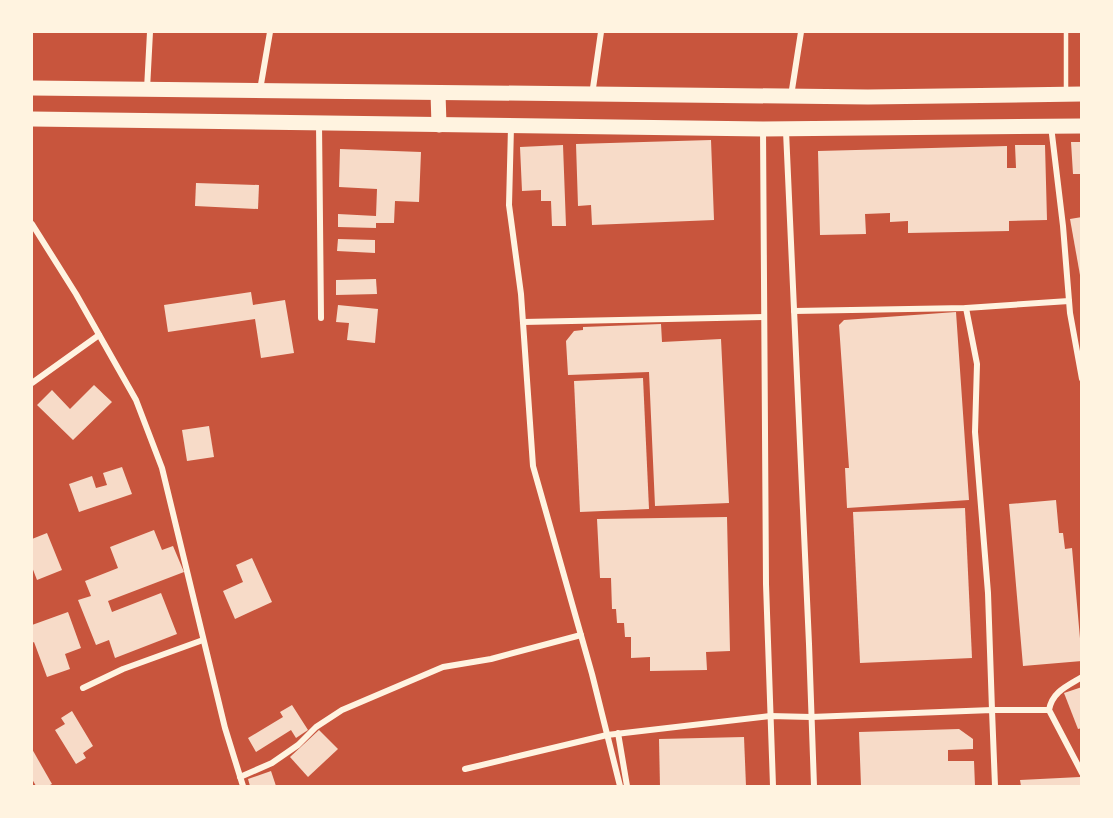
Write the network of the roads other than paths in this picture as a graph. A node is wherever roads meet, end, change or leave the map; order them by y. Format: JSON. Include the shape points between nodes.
{"nodes":[{"id":1,"x":150,"y":32,"type":"edge"},
{"id":2,"x":270,"y":32,"type":"edge"},
{"id":3,"x":601,"y":32,"type":"edge"},
{"id":4,"x":801,"y":32,"type":"edge"},
{"id":5,"x":1066,"y":32,"type":"edge"},
{"id":6,"x":32,"y":88,"type":"edge"},
{"id":7,"x":147,"y":90,"type":"junction"},
{"id":8,"x":260,"y":92,"type":"junction"},
{"id":9,"x":438,"y":93,"type":"junction"},
{"id":10,"x":1074,"y":94,"type":"edge"},
{"id":11,"x":592,"y":95,"type":"junction"},
{"id":12,"x":791,"y":96,"type":"junction"},
{"id":13,"x":32,"y":120,"type":"edge"},
{"id":14,"x":319,"y":124,"type":"junction"},
{"id":15,"x":439,"y":125,"type":"junction"},
{"id":16,"x":511,"y":126,"type":"junction"},
{"id":17,"x":1051,"y":126,"type":"junction"},
{"id":18,"x":1082,"y":126,"type":"edge"},
{"id":19,"x":786,"y":128,"type":"junction"},
{"id":20,"x":763,"y":129,"type":"junction"},
{"id":21,"x":32,"y":224,"type":"edge"},
{"id":22,"x":1069,"y":301,"type":"junction"},
{"id":23,"x":966,"y":308,"type":"junction"},
{"id":24,"x":794,"y":311,"type":"junction"},
{"id":25,"x":764,"y":317,"type":"junction"},
{"id":26,"x":321,"y":318,"type":"dead end"},
{"id":27,"x":523,"y":322,"type":"junction"},
{"id":28,"x":99,"y":334,"type":"junction"},
{"id":29,"x":1082,"y":334,"type":"edge"},
{"id":30,"x":1074,"y":336,"type":"junction"},
{"id":31,"x":1082,"y":379,"type":"edge"},
{"id":32,"x":32,"y":383,"type":"edge"},
{"id":33,"x":581,"y":635,"type":"junction"},
{"id":34,"x":203,"y":640,"type":"junction"},
{"id":35,"x":1082,"y":677,"type":"edge"},
{"id":36,"x":83,"y":688,"type":"dead end"},
{"id":37,"x":992,"y":710,"type":"junction"},
{"id":38,"x":1049,"y":710,"type":"junction"},
{"id":39,"x":770,"y":716,"type":"junction"},
{"id":40,"x":811,"y":717,"type":"junction"},
{"id":41,"x":618,"y":734,"type":"junction"},
{"id":42,"x":607,"y":735,"type":"junction"},
{"id":43,"x":465,"y":769,"type":"dead end"},
{"id":44,"x":1082,"y":773,"type":"edge"},
{"id":45,"x":240,"y":777,"type":"junction"},
{"id":46,"x":243,"y":786,"type":"edge"},
{"id":47,"x":620,"y":786,"type":"edge"},
{"id":48,"x":627,"y":786,"type":"edge"},
{"id":49,"x":773,"y":786,"type":"edge"},
{"id":50,"x":814,"y":786,"type":"edge"},
{"id":51,"x":995,"y":786,"type":"edge"}],
"edges":[{"from":1,"to":7,"type":"street"},
{"from":2,"to":8,"type":"street"},
{"from":3,"to":11,"type":"street"},
{"from":4,"to":12,"type":"street"},
{"from":5,"to":10,"type":"lane"},
{"from":6,"to":7,"type":"highway"},
{"from":7,"to":8,"type":"highway"},
{"from":8,"to":9,"type":"highway"},
{"from":9,"to":11,"type":"highway"},
{"from":9,"to":15,"type":"highway"},
{"from":10,"to":12,"type":"highway"},
{"from":11,"to":12,"type":"highway"},
{"from":13,"to":14,"type":"highway"},
{"from":14,"to":15,"type":"highway"},
{"from":14,"to":26,"type":"street"},
{"from":15,"to":16,"type":"highway"},
{"from":16,"to":20,"type":"highway"},
{"from":16,"to":27,"type":"street","via":[[508,205]]},
{"from":17,"to":18,"type":"highway"},
{"from":17,"to":19,"type":"highway"},
{"from":17,"to":22,"type":"street"},
{"from":19,"to":20,"type":"highway"},
{"from":19,"to":24,"type":"street"},
{"from":20,"to":25,"type":"street"},
{"from":21,"to":28,"type":"street"},
{"from":22,"to":23,"type":"street"},
{"from":22,"to":30,"type":"street"},
{"from":23,"to":24,"type":"street"},
{"from":23,"to":37,"type":"street","via":[[977,364],[975,432],[988,593]]},
{"from":24,"to":40,"type":"street"},
{"from":25,"to":27,"type":"street"},
{"from":25,"to":39,"type":"street","via":[[765,584]]},
{"from":27,"to":33,"type":"street","via":[[533,466]]},
{"from":28,"to":32,"type":"street"},
{"from":28,"to":34,"type":"street","via":[[136,400],[162,468]]},
{"from":29,"to":30,"type":"street"},
{"from":30,"to":31,"type":"street"},
{"from":33,"to":42,"type":"street"},
{"from":33,"to":45,"type":"street","via":[[491,659],[442,667],[342,710],[272,763]]},
{"from":34,"to":36,"type":"street"},
{"from":34,"to":45,"type":"street"},
{"from":35,"to":38,"type":"street","via":[[1057,693]]},
{"from":37,"to":38,"type":"street"},
{"from":37,"to":40,"type":"street"},
{"from":37,"to":51,"type":"street"},
{"from":38,"to":44,"type":"street"},
{"from":39,"to":40,"type":"street"},
{"from":39,"to":41,"type":"street"},
{"from":39,"to":49,"type":"street"},
{"from":40,"to":50,"type":"street"},
{"from":41,"to":42,"type":"street"},
{"from":41,"to":48,"type":"street"},
{"from":42,"to":43,"type":"street"},
{"from":42,"to":47,"type":"street"},
{"from":45,"to":46,"type":"street"}]}
